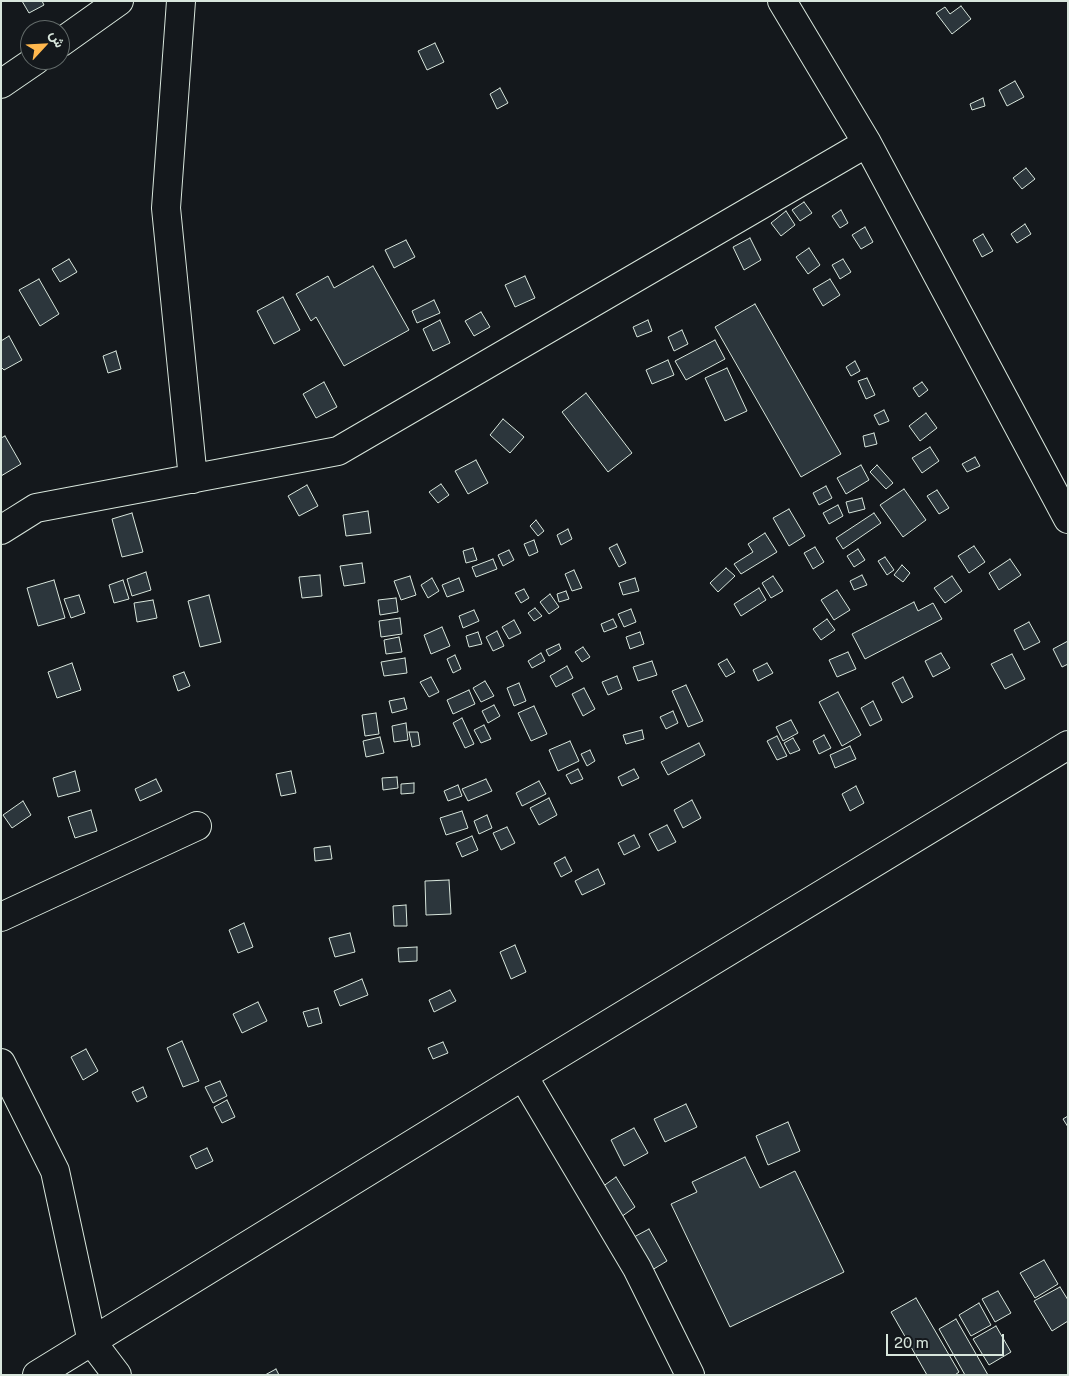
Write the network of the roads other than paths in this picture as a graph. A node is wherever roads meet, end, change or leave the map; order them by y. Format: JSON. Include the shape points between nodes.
{"nodes":[{"id":1,"x":119,"y":1,"type":"edge"},
{"id":2,"x":181,"y":1,"type":"edge"},
{"id":3,"x":782,"y":1,"type":"edge"},
{"id":4,"x":70,"y":36,"type":"edge"},
{"id":5,"x":21,"y":70,"type":"edge"},
{"id":6,"x":1,"y":84,"type":"edge"},
{"id":7,"x":867,"y":142,"type":"junction"},
{"id":8,"x":193,"y":479,"type":"junction"},
{"id":9,"x":1068,"y":519,"type":"edge"},
{"id":10,"x":1,"y":530,"type":"edge"},
{"id":11,"x":1068,"y":745,"type":"edge"},
{"id":12,"x":197,"y":826,"type":"dead end"},
{"id":13,"x":1,"y":916,"type":"edge"},
{"id":14,"x":1,"y":1063,"type":"edge"},
{"id":15,"x":523,"y":1076,"type":"junction"},
{"id":16,"x":92,"y":1342,"type":"junction"},
{"id":17,"x":37,"y":1375,"type":"edge"},
{"id":18,"x":117,"y":1375,"type":"edge"},
{"id":19,"x":690,"y":1375,"type":"edge"}],
"edges":[{"from":1,"to":4,"type":"street"},
{"from":2,"to":8,"type":"street","via":[[166,208]]},
{"from":3,"to":7,"type":"street"},
{"from":5,"to":6,"type":"street"},
{"from":7,"to":8,"type":"street","via":[[338,451]]},
{"from":7,"to":9,"type":"street"},
{"from":8,"to":10,"type":"street","via":[[36,508]]},
{"from":11,"to":15,"type":"street"},
{"from":12,"to":13,"type":"street"},
{"from":14,"to":16,"type":"street","via":[[55,1171]]},
{"from":15,"to":16,"type":"street"},
{"from":15,"to":19,"type":"street","via":[[637,1268]]},
{"from":16,"to":17,"type":"street"},
{"from":16,"to":18,"type":"street"}]}
